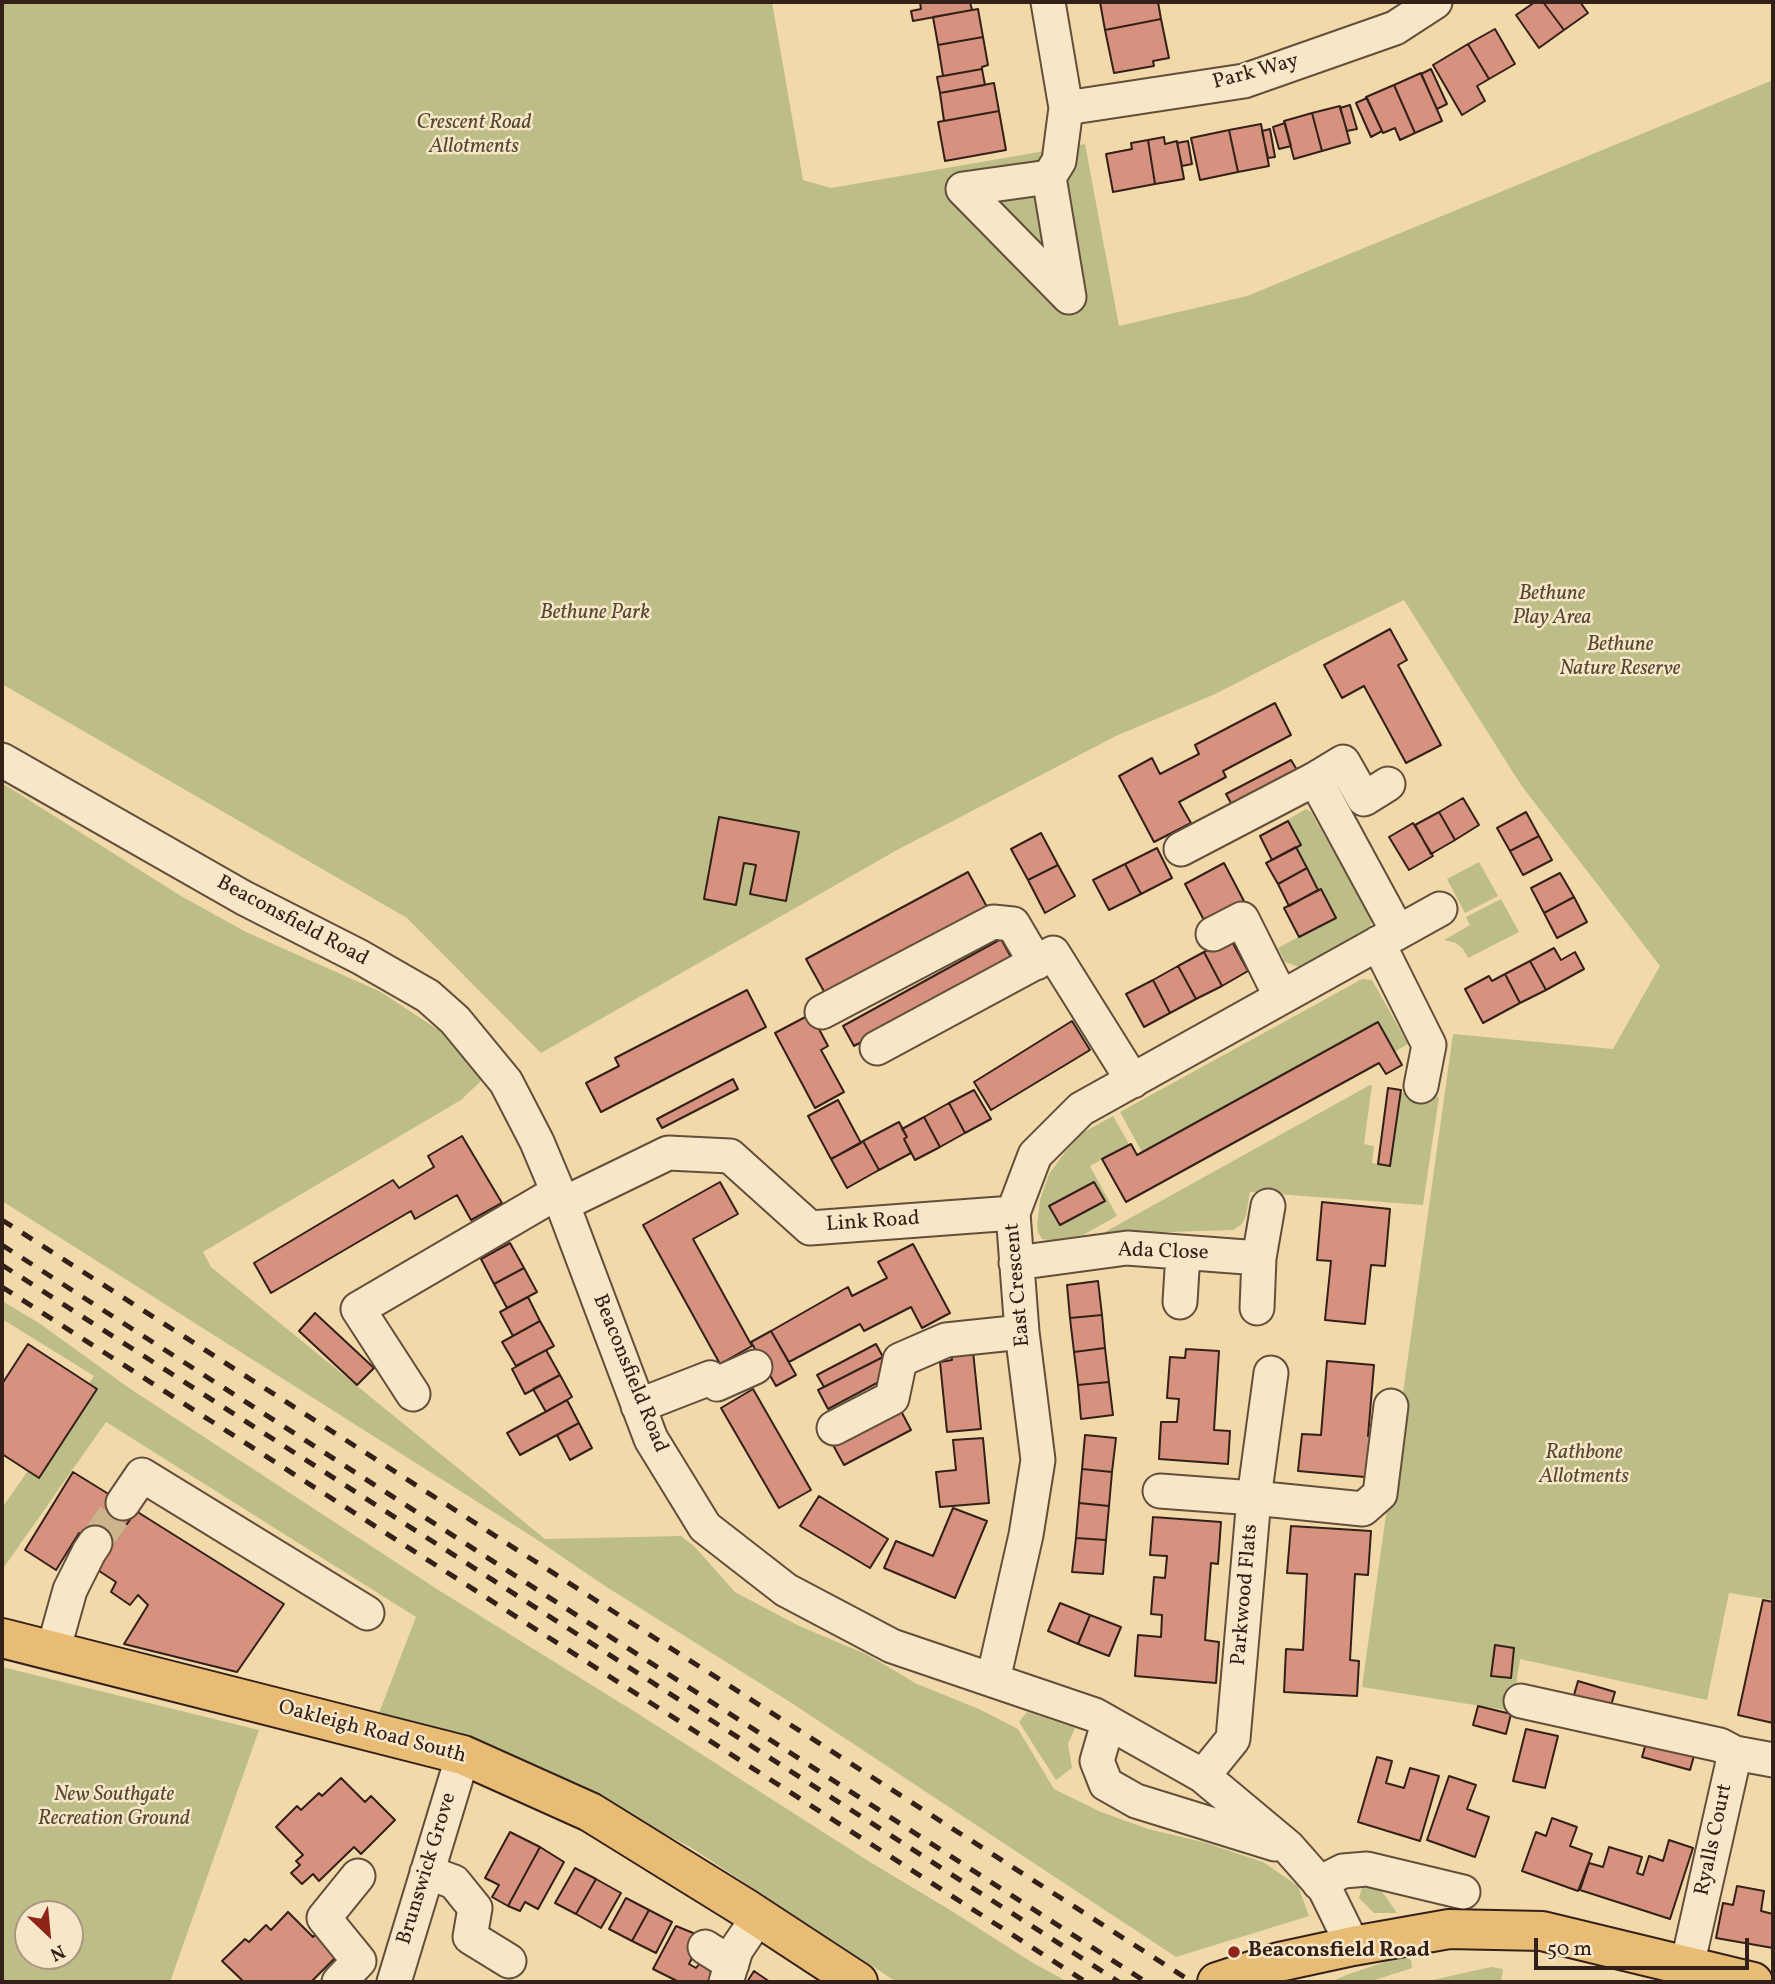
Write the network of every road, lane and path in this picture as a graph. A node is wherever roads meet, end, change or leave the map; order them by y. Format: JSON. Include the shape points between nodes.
{"nodes":[{"id":1,"x":1048,"y":2,"type":"edge"},
{"id":2,"x":1435,"y":2,"type":"edge"},
{"id":3,"x":1066,"y":108,"type":"junction"},
{"id":4,"x":1049,"y":177,"type":"dead end"},
{"id":5,"x":2,"y":760,"type":"edge"},
{"id":6,"x":1315,"y":779,"type":"junction"},
{"id":7,"x":1388,"y":784,"type":"dead end"},
{"id":8,"x":1181,"y":849,"type":"dead end"},
{"id":9,"x":1440,"y":909,"type":"dead end"},
{"id":10,"x":1213,"y":934,"type":"dead end"},
{"id":11,"x":1388,"y":937,"type":"junction"},
{"id":12,"x":1036,"y":962,"type":"junction"},
{"id":13,"x":1281,"y":997,"type":"junction"},
{"id":14,"x":822,"y":1012,"type":"dead end"},
{"id":15,"x":877,"y":1048,"type":"dead end"},
{"id":16,"x":1133,"y":1081,"type":"junction"},
{"id":17,"x":1421,"y":1086,"type":"dead end"},
{"id":18,"x":560,"y":1198,"type":"junction"},
{"id":19,"x":1268,"y":1206,"type":"dead end"},
{"id":20,"x":1013,"y":1213,"type":"junction"},
{"id":21,"x":1183,"y":1253,"type":"junction"},
{"id":22,"x":1259,"y":1258,"type":"junction"},
{"id":23,"x":1016,"y":1263,"type":"junction"},
{"id":24,"x":1180,"y":1302,"type":"dead end"},
{"id":25,"x":1256,"y":1308,"type":"dead end"},
{"id":26,"x":1022,"y":1332,"type":"junction"},
{"id":27,"x":755,"y":1367,"type":"dead end"},
{"id":28,"x":1271,"y":1373,"type":"dead end"},
{"id":29,"x":413,"y":1394,"type":"dead end"},
{"id":30,"x":638,"y":1405,"type":"junction"},
{"id":31,"x":1391,"y":1406,"type":"dead end"},
{"id":32,"x":834,"y":1428,"type":"dead end"},
{"id":33,"x":1160,"y":1490,"type":"dead end"},
{"id":34,"x":1254,"y":1498,"type":"junction"},
{"id":35,"x":123,"y":1503,"type":"tunnel mouth"},
{"id":36,"x":95,"y":1543,"type":"tunnel mouth"},
{"id":37,"x":367,"y":1613,"type":"dead end"},
{"id":38,"x":2,"y":1638,"type":"edge"},
{"id":39,"x":53,"y":1651,"type":"junction"},
{"id":40,"x":993,"y":1680,"type":"junction"},
{"id":41,"x":1521,"y":1701,"type":"dead end"},
{"id":42,"x":1108,"y":1723,"type":"junction"},
{"id":43,"x":1735,"y":1752,"type":"junction"},
{"id":44,"x":463,"y":1755,"type":"junction"},
{"id":45,"x":1773,"y":1760,"type":"edge"},
{"id":46,"x":1203,"y":1776,"type":"junction"},
{"id":47,"x":1288,"y":1847,"type":"junction"},
{"id":48,"x":427,"y":1871,"type":"junction"},
{"id":49,"x":358,"y":1876,"type":"dead end"},
{"id":50,"x":1319,"y":1883,"type":"junction"},
{"id":51,"x":1463,"y":1892,"type":"dead end"},
{"id":52,"x":759,"y":1916,"type":"junction"},
{"id":53,"x":1353,"y":1946,"type":"junction"},
{"id":54,"x":509,"y":1961,"type":"dead end"},
{"id":55,"x":721,"y":1965,"type":"edge"},
{"id":56,"x":1688,"y":1966,"type":"junction"},
{"id":57,"x":349,"y":1971,"type":"edge"},
{"id":58,"x":396,"y":1977,"type":"edge"},
{"id":59,"x":851,"y":1981,"type":"edge"},
{"id":60,"x":1217,"y":1982,"type":"edge"},
{"id":61,"x":1753,"y":1982,"type":"edge"}],
"edges":[{"from":1,"to":3,"type":"street"},
{"from":2,"to":3,"type":"street","name":"Park Way","via":[[1395,28],[1244,81]]},
{"from":3,"to":4,"type":"street","via":[[1059,161]]},
{"from":5,"to":18,"type":"street","name":"Beaconsfield Road","via":[[428,996],[455,1020],[506,1082]]},
{"from":6,"to":7,"type":"street","via":[[1355,755],[1364,799]]},
{"from":6,"to":8,"type":"street"},
{"from":6,"to":11,"type":"street"},
{"from":9,"to":11,"type":"street","name":"East Crescent"},
{"from":10,"to":13,"type":"street","via":[[1241,919]]},
{"from":11,"to":13,"type":"street","name":"East Crescent"},
{"from":11,"to":17,"type":"street","via":[[1429,1045]]},
{"from":12,"to":14,"type":"street","via":[[1013,924],[993,922]]},
{"from":12,"to":15,"type":"street"},
{"from":12,"to":16,"type":"street","via":[[1054,953]]},
{"from":13,"to":16,"type":"street","name":"East Crescent"},
{"from":16,"to":20,"type":"street","name":"East Crescent","via":[[1081,1109],[1035,1155]]},
{"from":18,"to":20,"type":"street","name":"Link Road","via":[[668,1153],[730,1156],[810,1228]]},
{"from":18,"to":29,"type":"street","name":"Link Road","via":[[358,1310]]},
{"from":18,"to":30,"type":"street","name":"Beaconsfield Road"},
{"from":19,"to":22,"type":"street"},
{"from":20,"to":23,"type":"street","name":"East Crescent"},
{"from":21,"to":22,"type":"street","name":"Ada Close"},
{"from":21,"to":23,"type":"street","name":"Ada Close","via":[[1127,1248]]},
{"from":21,"to":24,"type":"street"},
{"from":22,"to":25,"type":"street"},
{"from":23,"to":26,"type":"street","name":"East Crescent"},
{"from":26,"to":32,"type":"street","via":[[946,1340],[900,1360],[892,1398]]},
{"from":26,"to":40,"type":"street","name":"East Crescent","via":[[1038,1460]]},
{"from":27,"to":30,"type":"street","via":[[717,1384],[710,1378]]},
{"from":28,"to":34,"type":"street"},
{"from":30,"to":40,"type":"street","name":"Beaconsfield Road","via":[[650,1439],[705,1527],[715,1535],[786,1590],[892,1646]]},
{"from":31,"to":34,"type":"street","name":"Parkwood Flats","via":[[1380,1494],[1363,1509]]},
{"from":33,"to":34,"type":"street"},
{"from":34,"to":46,"type":"street","name":"Parkwood Flats","via":[[1233,1739]]},
{"from":35,"to":37,"type":"street","via":[[142,1475]]},
{"from":36,"to":39,"type":"street","via":[[70,1590]]},
{"from":38,"to":39,"type":"main road","name":"Oakleigh Road South"},
{"from":39,"to":44,"type":"main road","name":"Oakleigh Road South"},
{"from":40,"to":42,"type":"street","name":"Beaconsfield Road"},
{"from":41,"to":43,"type":"street"},
{"from":42,"to":46,"type":"street","name":"Beaconsfield Road"},
{"from":42,"to":47,"type":"street","via":[[1097,1761],[1106,1784],[1136,1801]]},
{"from":43,"to":45,"type":"street"},
{"from":43,"to":56,"type":"street","name":"Ryalls Court"},
{"from":44,"to":48,"type":"street","name":"Brunswick Grove"},
{"from":44,"to":52,"type":"main road","name":"Oakleigh Road South","via":[[590,1812]]},
{"from":46,"to":47,"type":"street","name":"Beaconsfield Road"},
{"from":47,"to":50,"type":"street","name":"Beaconsfield Road"},
{"from":48,"to":54,"type":"street","via":[[454,1882],[475,1908],[470,1937]]},
{"from":48,"to":58,"type":"street","name":"Brunswick Grove"},
{"from":49,"to":57,"type":"street","via":[[324,1918]]},
{"from":50,"to":51,"type":"street","via":[[1343,1871],[1367,1869]]},
{"from":50,"to":53,"type":"street","name":"Beaconsfield Road"},
{"from":52,"to":55,"type":"street"},
{"from":52,"to":59,"type":"main road","name":"Oakleigh Road South"},
{"from":53,"to":56,"type":"main road","via":[[1449,1929],[1542,1931]]},
{"from":53,"to":60,"type":"main road"},
{"from":56,"to":61,"type":"main road"},
{"from":57,"to":58,"type":"street"}]}
